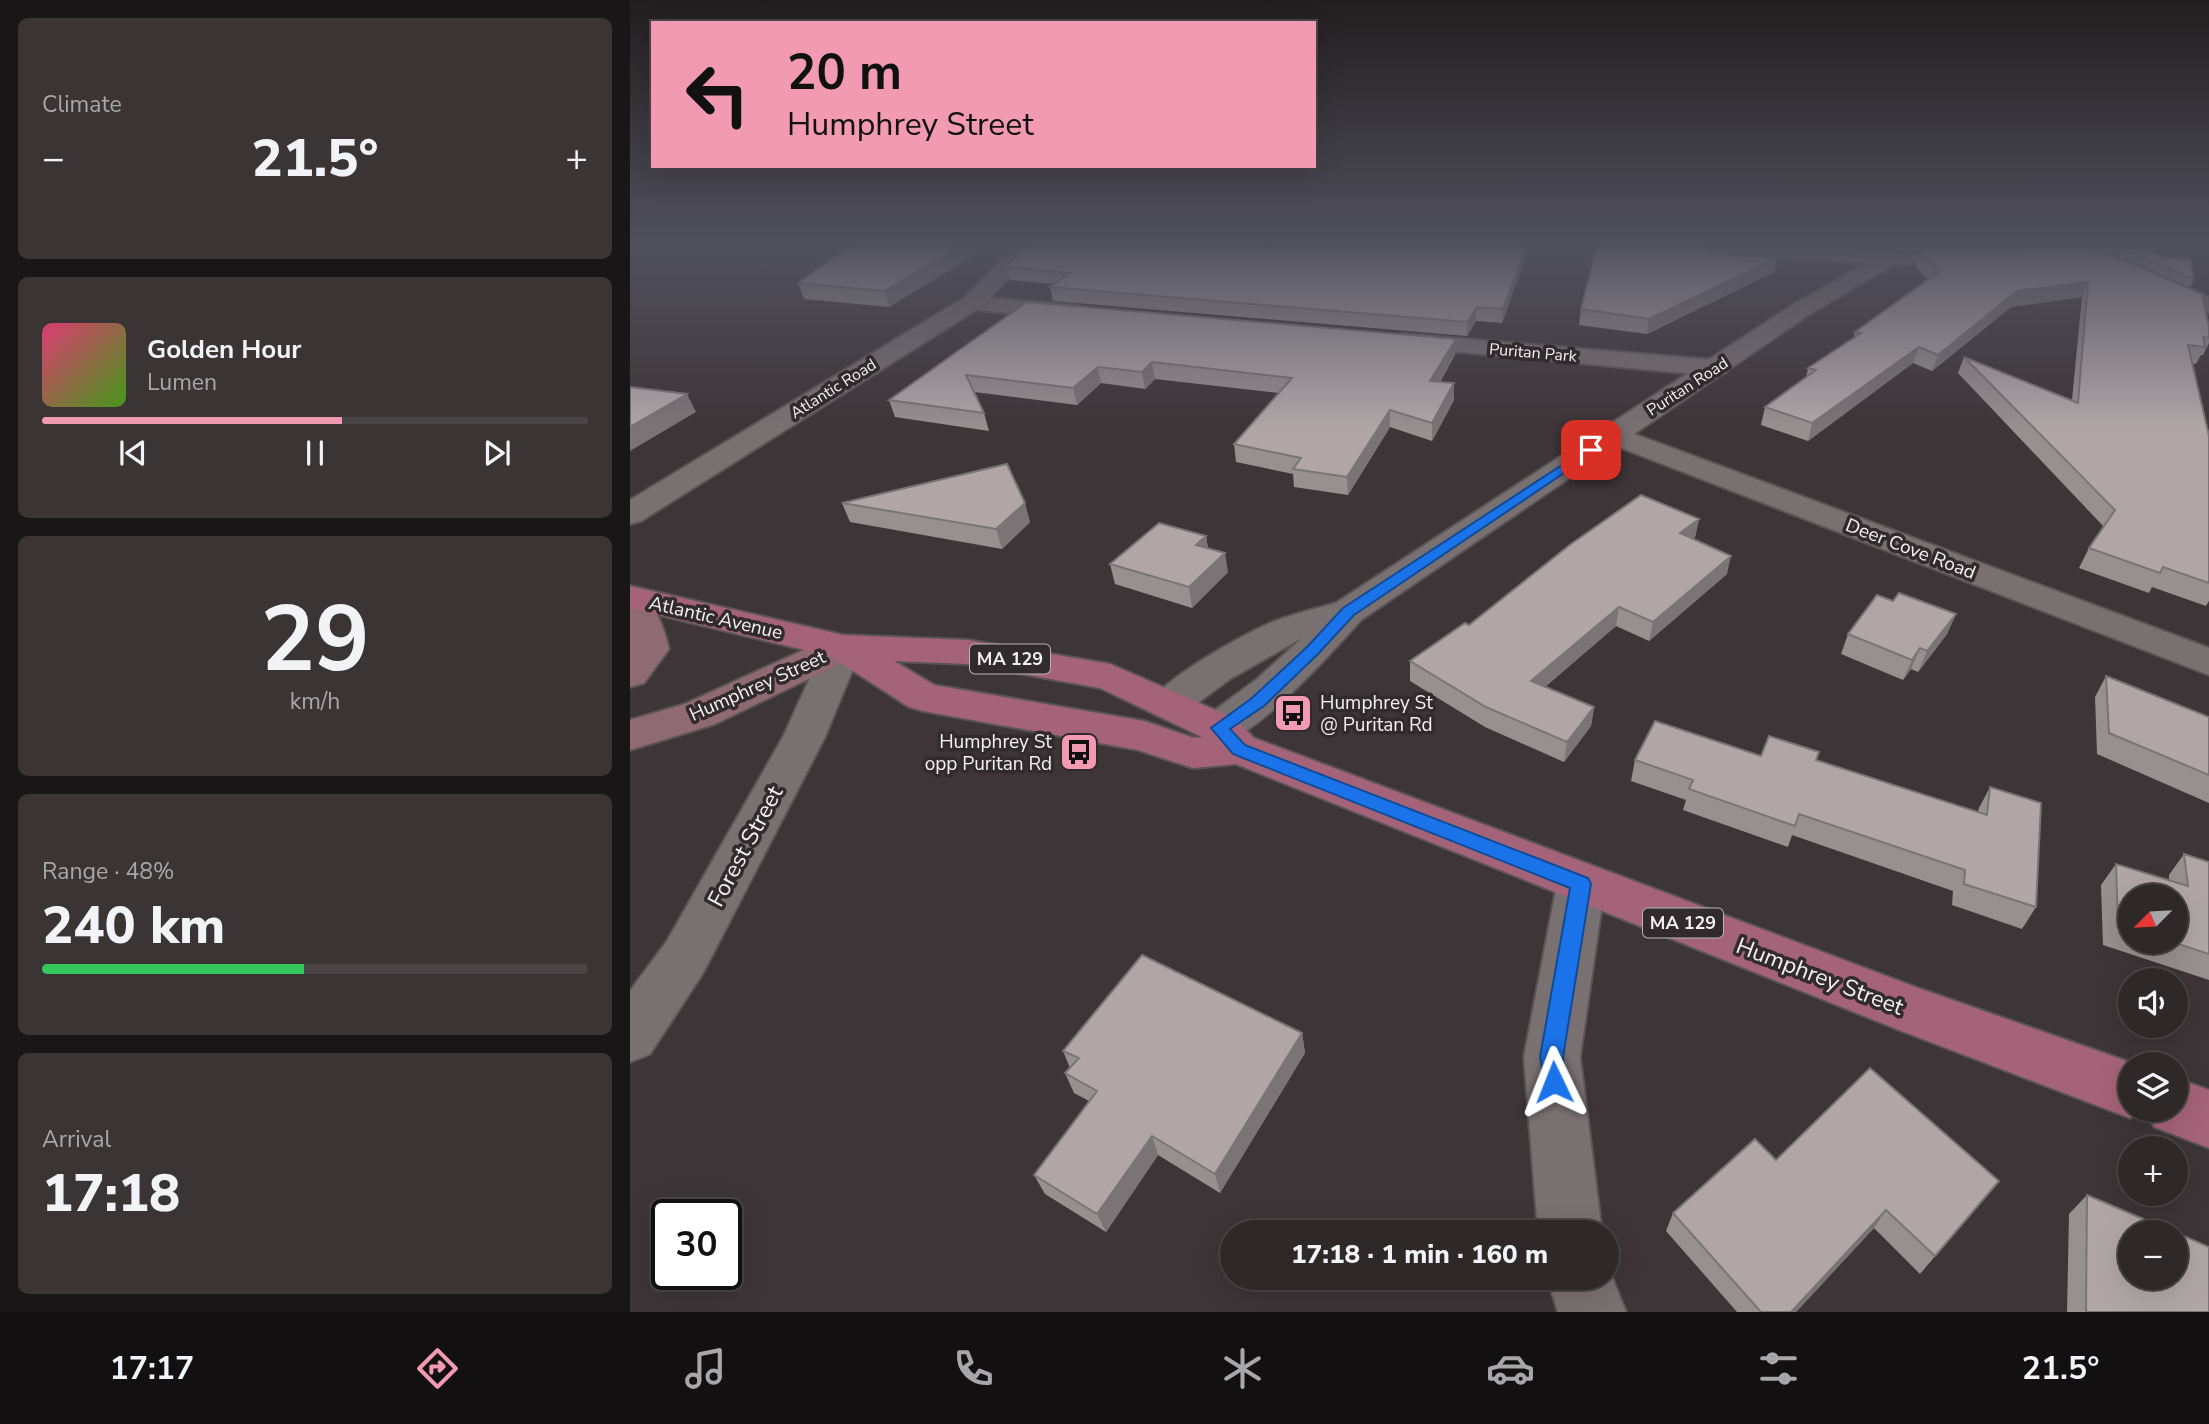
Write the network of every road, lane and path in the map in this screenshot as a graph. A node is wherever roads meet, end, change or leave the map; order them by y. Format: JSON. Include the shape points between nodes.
{"nodes":[{"id":1,"x":967,"y":306,"type":"edge"},
{"id":2,"x":1009,"y":306,"type":"edge"},
{"id":3,"x":1807,"y":306,"type":"edge"},
{"id":4,"x":1099,"y":314,"type":"edge"},
{"id":5,"x":1388,"y":340,"type":"edge"},
{"id":6,"x":1716,"y":368,"type":"junction"},
{"id":7,"x":1613,"y":435,"type":"junction"},
{"id":8,"x":630,"y":514,"type":"edge"},
{"id":9,"x":630,"y":598,"type":"edge"},
{"id":10,"x":1348,"y":612,"type":"junction"},
{"id":11,"x":843,"y":647,"type":"junction"},
{"id":12,"x":2209,"y":662,"type":"edge"},
{"id":13,"x":630,"y":674,"type":"edge"},
{"id":14,"x":1170,"y":703,"type":"junction"},
{"id":15,"x":630,"y":735,"type":"edge"},
{"id":16,"x":1144,"y":736,"type":"junction"},
{"id":17,"x":1217,"y":743,"type":"junction"},
{"id":18,"x":1581,"y":884,"type":"junction"},
{"id":19,"x":630,"y":1036,"type":"edge"},
{"id":20,"x":2118,"y":1086,"type":"edge"},
{"id":21,"x":2188,"y":1112,"type":"edge"},
{"id":22,"x":2209,"y":1119,"type":"edge"},
{"id":23,"x":1569,"y":1220,"type":"edge"},
{"id":24,"x":1584,"y":1290,"type":"edge"},
{"id":25,"x":1592,"y":1312,"type":"edge"}],
"edges":[{"from":1,"to":8,"type":"street","name":"Atlantic Road"},
{"from":2,"to":4,"type":"street"},
{"from":3,"to":6,"type":"street","name":"Puritan Road"},
{"from":5,"to":6,"type":"street","name":"Puritan Park"},
{"from":6,"to":7,"type":"street","name":"Puritan Road"},
{"from":7,"to":10,"type":"street","name":"Puritan Road"},
{"from":7,"to":12,"type":"street","name":"Deer Cove Road"},
{"from":9,"to":11,"type":"main road","name":"Atlantic Avenue","number":"MA 129"},
{"from":9,"to":13,"type":"main road","name":"Atlantic Avenue","via":[[645,625],[650,649]]},
{"from":10,"to":14,"type":"street","name":"Puritan Road","via":[[1282,632]]},
{"from":10,"to":17,"type":"street","name":"Puritan Road"},
{"from":11,"to":14,"type":"main road","name":"Humphrey Street","number":"MA 129","via":[[968,652],[1110,677]]},
{"from":11,"to":15,"type":"main road","name":"Humphrey Street","via":[[700,714]]},
{"from":11,"to":16,"type":"main road","name":"Humphrey Street","number":"MA 129","via":[[923,697]]},
{"from":11,"to":19,"type":"street","name":"Forest Street","via":[[804,737],[685,957]]},
{"from":14,"to":16,"type":"main road"},
{"from":14,"to":17,"type":"main road","name":"Humphrey Street","number":"MA 129"},
{"from":16,"to":17,"type":"main road","name":"Humphrey Street","number":"MA 129"},
{"from":17,"to":18,"type":"main road","name":"Humphrey Street","number":"MA 129"},
{"from":18,"to":20,"type":"main road","name":"Humphrey Street","number":"MA 129"},
{"from":18,"to":23,"type":"street","via":[[1552,1057]]},
{"from":21,"to":22,"type":"main road"},
{"from":24,"to":25,"type":"street"}]}
